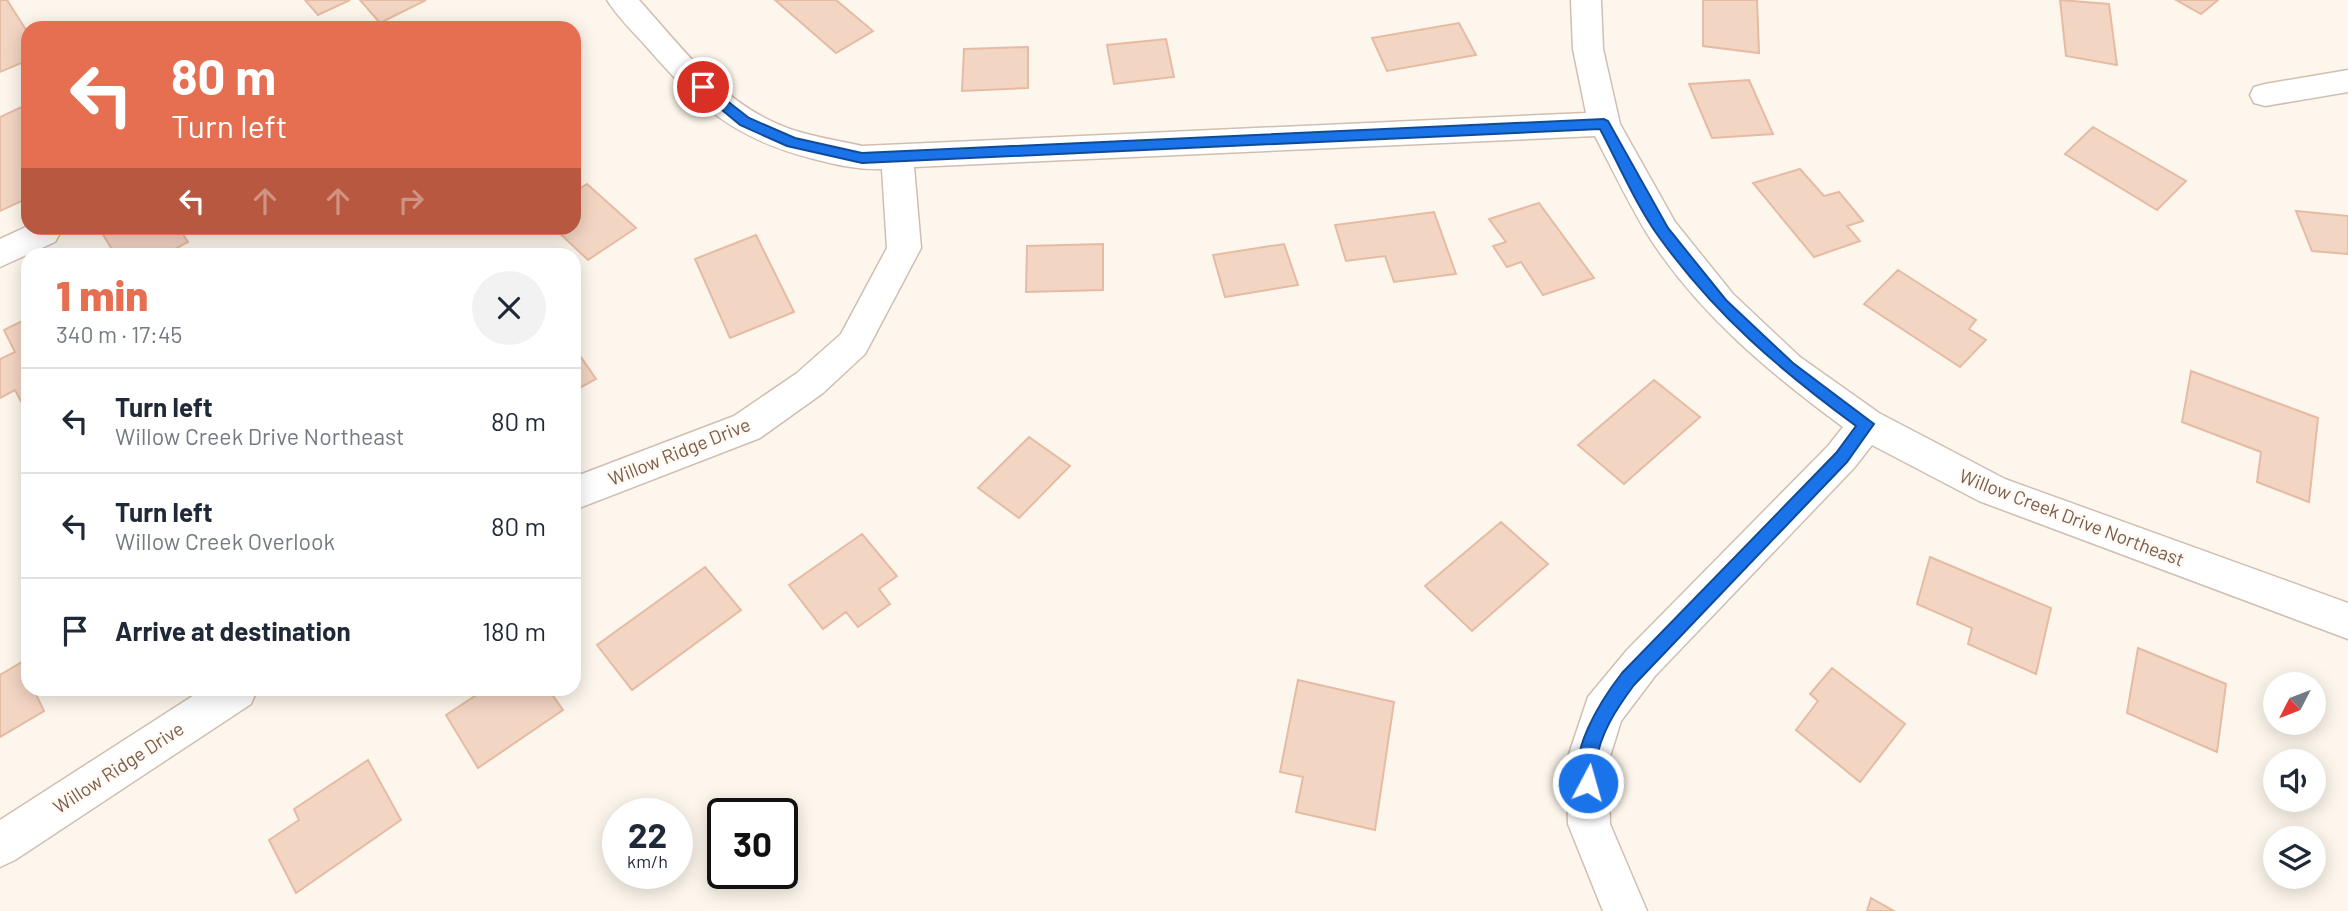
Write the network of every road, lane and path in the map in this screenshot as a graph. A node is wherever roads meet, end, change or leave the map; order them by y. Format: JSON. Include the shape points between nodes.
{"nodes":[{"id":1,"x":622,"y":0,"type":"edge"},
{"id":2,"x":1586,"y":0,"type":"edge"},
{"id":3,"x":2348,"y":81,"type":"edge"},
{"id":4,"x":2265,"y":95,"type":"dead end"},
{"id":5,"x":1604,"y":124,"type":"junction"},
{"id":6,"x":897,"y":156,"type":"junction"},
{"id":7,"x":39,"y":235,"type":"edge"},
{"id":8,"x":0,"y":254,"type":"edge"},
{"id":9,"x":1866,"y":424,"type":"junction"},
{"id":10,"x":581,"y":491,"type":"edge"},
{"id":11,"x":2348,"y":621,"type":"edge"},
{"id":12,"x":228,"y":696,"type":"edge"},
{"id":13,"x":0,"y":845,"type":"edge"},
{"id":14,"x":1625,"y":911,"type":"edge"}],
"edges":[{"from":1,"to":6,"type":"street","via":[[703,87],[744,121],[792,142],[862,158]]},
{"from":2,"to":5,"type":"street","name":"Willow Creek Drive Northeast","via":[[1588,49]]},
{"from":3,"to":4,"type":"street"},
{"from":5,"to":6,"type":"street"},
{"from":5,"to":9,"type":"street","name":"Willow Creek Drive Northeast","via":[[1663,232],[1721,304],[1788,367]]},
{"from":6,"to":10,"type":"street","name":"Willow Ridge Drive","via":[[904,248],[853,344],[810,383],[747,427]]},
{"from":7,"to":8,"type":"street"},
{"from":9,"to":11,"type":"street","name":"Willow Creek Drive Northeast","via":[[1992,490]]},
{"from":9,"to":14,"type":"street","via":[[1841,457],[1641,663],[1604,711],[1587,763],[1589,824]]},
{"from":12,"to":13,"type":"street","name":"Willow Ridge Drive"}]}
